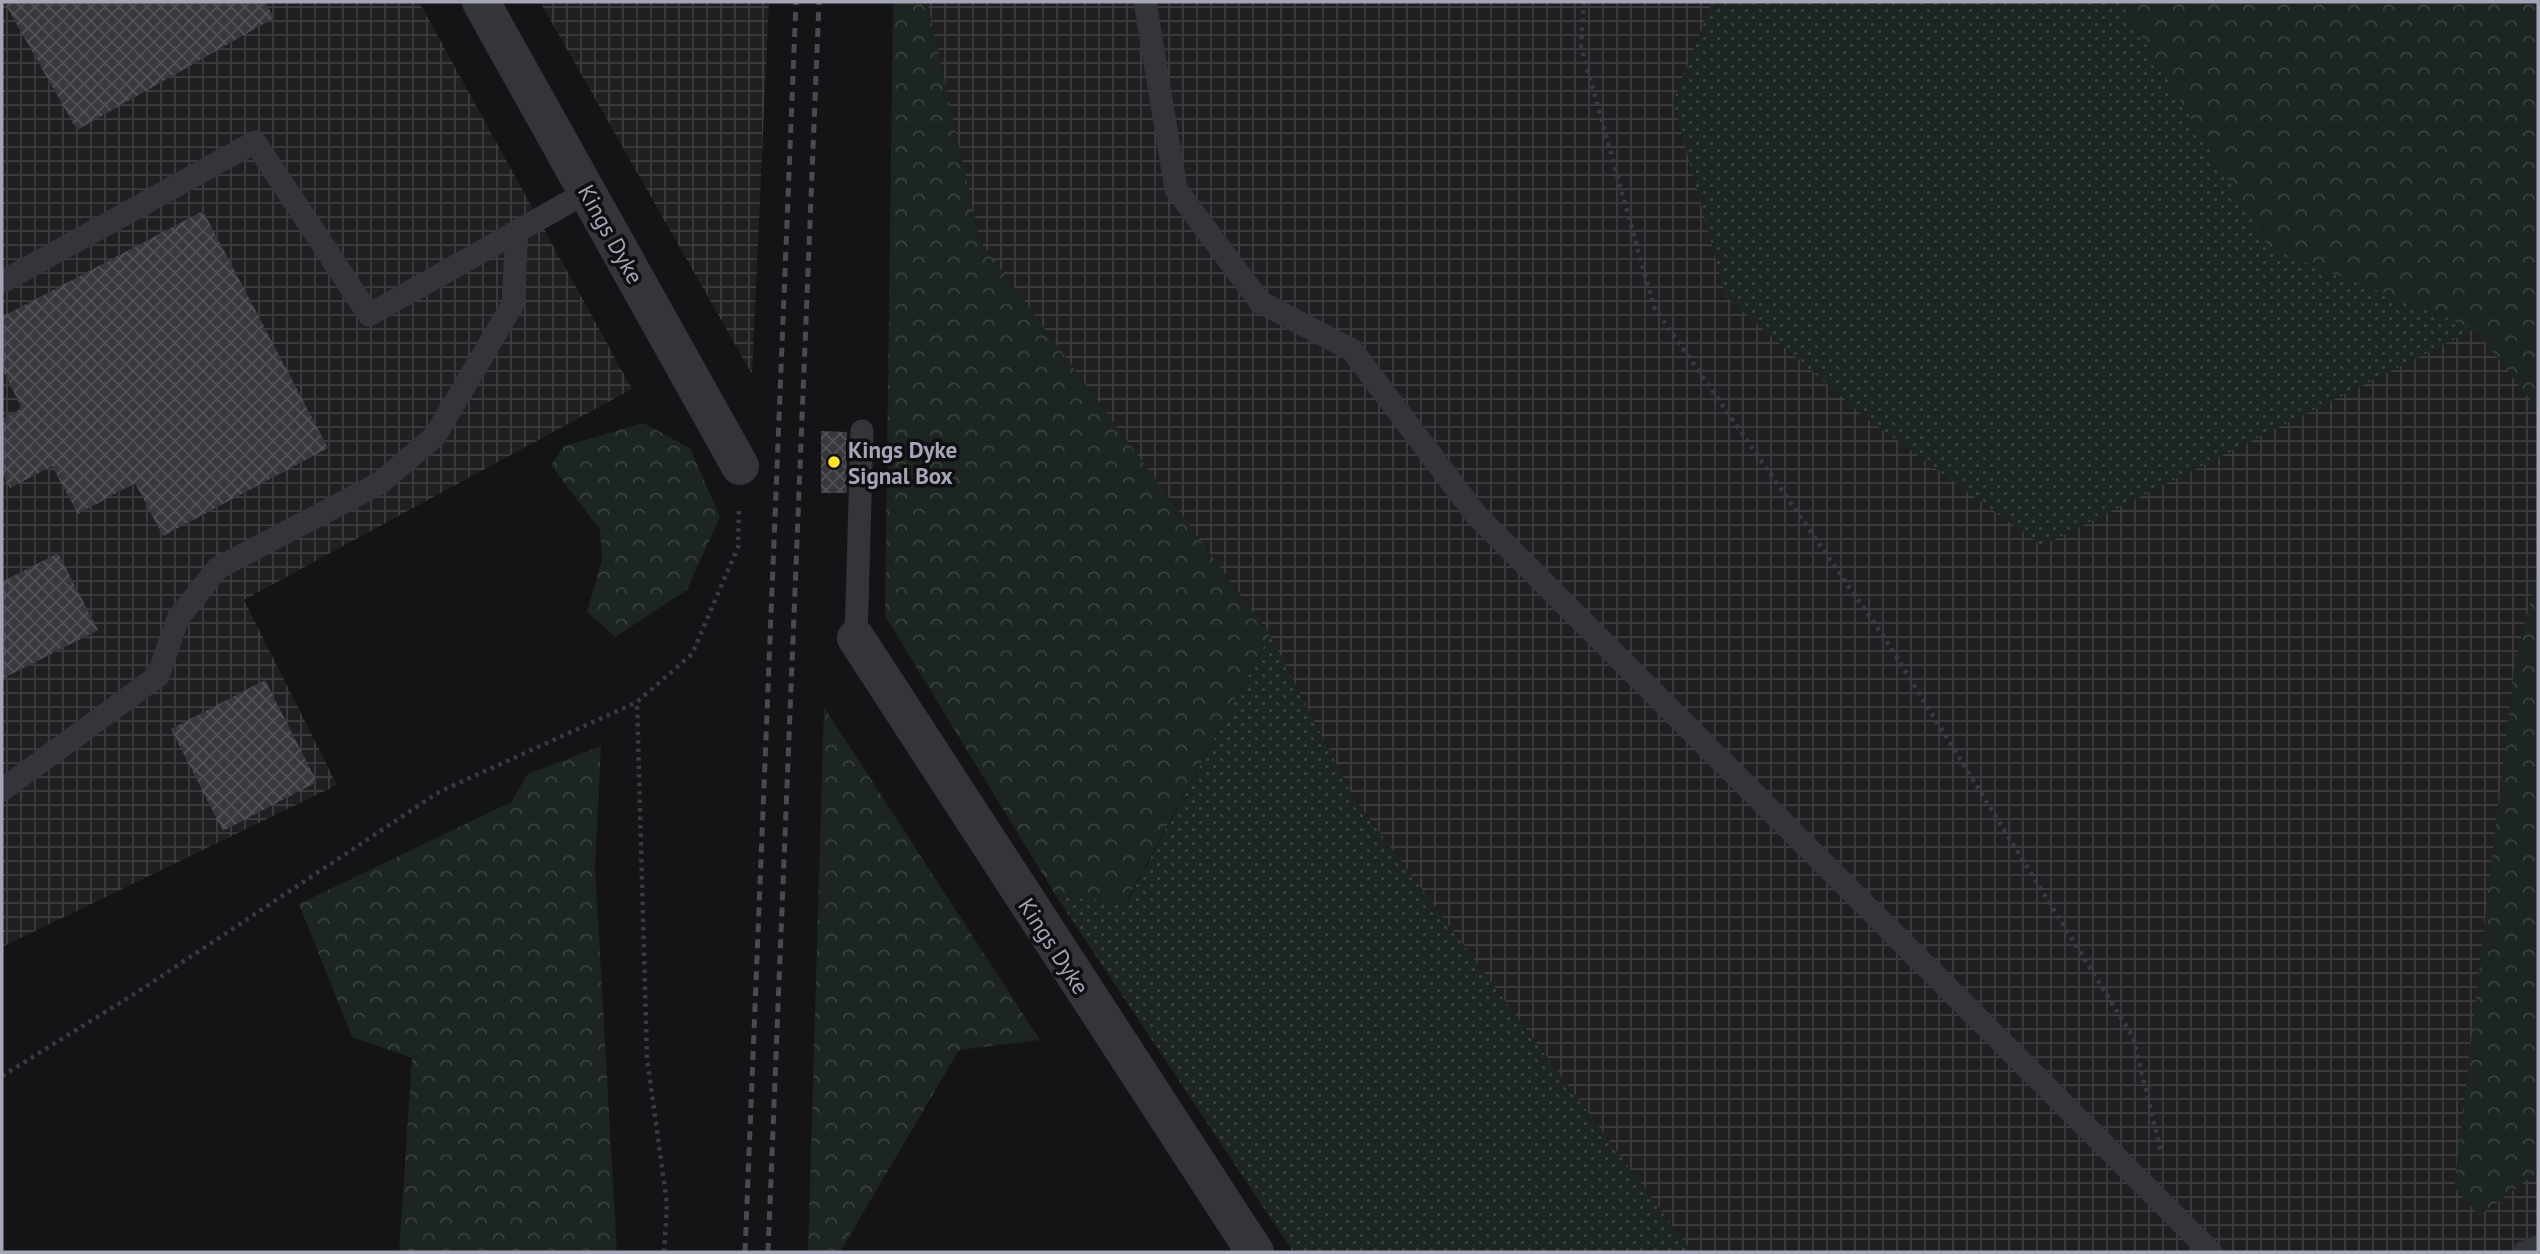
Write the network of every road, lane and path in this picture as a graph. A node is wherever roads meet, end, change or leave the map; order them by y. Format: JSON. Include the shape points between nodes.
{"nodes":[{"id":1,"x":481,"y":2,"type":"edge"},
{"id":2,"x":1145,"y":2,"type":"edge"},
{"id":3,"x":1584,"y":2,"type":"edge"},
{"id":4,"x":587,"y":192,"type":"junction"},
{"id":5,"x":517,"y":230,"type":"junction"},
{"id":6,"x":2,"y":282,"type":"edge"},
{"id":7,"x":862,"y":431,"type":"dead end"},
{"id":8,"x":740,"y":466,"type":"joint"},
{"id":9,"x":856,"y":638,"type":"joint"},
{"id":10,"x":638,"y":702,"type":"junction"},
{"id":11,"x":2,"y":790,"type":"edge"},
{"id":12,"x":2,"y":1076,"type":"edge"},
{"id":13,"x":2176,"y":1217,"type":"junction"},
{"id":14,"x":2538,"y":1247,"type":"edge"},
{"id":15,"x":664,"y":1252,"type":"edge"},
{"id":16,"x":1255,"y":1252,"type":"edge"},
{"id":17,"x":2211,"y":1252,"type":"edge"},
{"id":18,"x":2524,"y":1252,"type":"edge"}],
"edges":[{"from":1,"to":4,"type":"street","name":"Kings Dyke"},
{"from":2,"to":13,"type":"lane","via":[[1176,189],[1260,302],[1352,350],[1477,516]]},
{"from":3,"to":13,"type":"path","via":[[1581,46],[1654,307],[1884,637],[2133,1037]]},
{"from":4,"to":5,"type":"lane"},
{"from":4,"to":8,"type":"street","name":"Kings Dyke"},
{"from":5,"to":6,"type":"lane","via":[[369,314],[255,142]]},
{"from":5,"to":11,"type":"lane","via":[[513,304],[435,436],[380,483],[218,568],[178,618],[158,676]]},
{"from":7,"to":9,"type":"lane"},
{"from":8,"to":10,"type":"path","via":[[738,547],[692,654]]},
{"from":9,"to":16,"type":"street","name":"Kings Dyke"},
{"from":10,"to":12,"type":"path","via":[[439,792],[139,992]]},
{"from":10,"to":15,"type":"path","via":[[647,1058],[667,1204]]},
{"from":13,"to":17,"type":"lane"},
{"from":14,"to":18,"type":"lane"}]}
